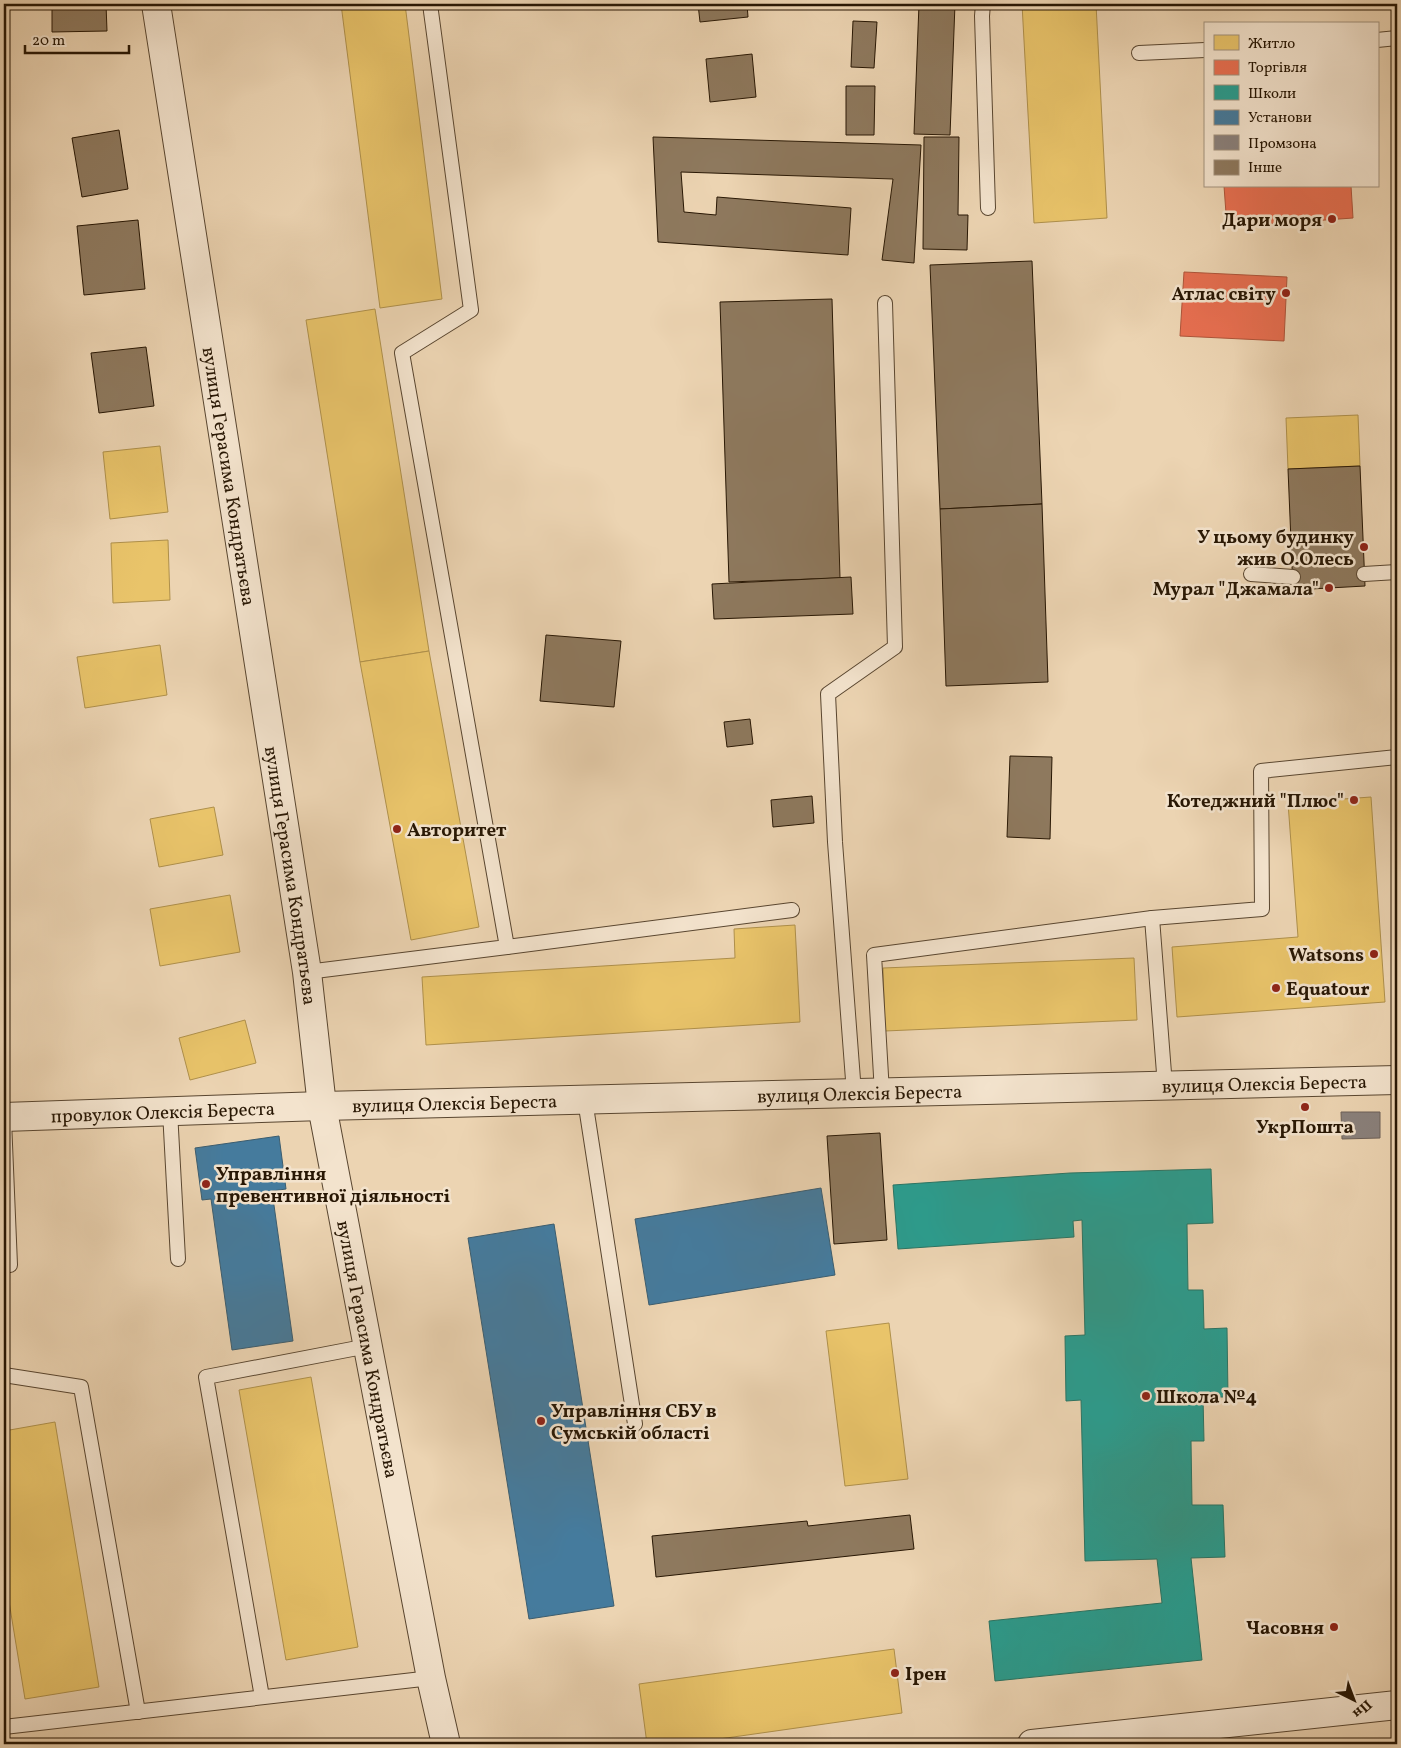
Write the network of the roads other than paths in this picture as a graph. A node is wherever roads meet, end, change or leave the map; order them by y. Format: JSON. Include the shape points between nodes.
{"nodes":[{"id":1,"x":156,"y":4,"type":"edge"},
{"id":2,"x":430,"y":4,"type":"edge"},
{"id":3,"x":983,"y":4,"type":"edge"},
{"id":4,"x":1397,"y":38,"type":"edge"},
{"id":5,"x":1378,"y":40,"type":"edge"},
{"id":6,"x":1204,"y":50,"type":"edge"},
{"id":7,"x":1139,"y":53,"type":"dead end"},
{"id":8,"x":988,"y":208,"type":"dead end"},
{"id":9,"x":885,"y":303,"type":"dead end"},
{"id":10,"x":1397,"y":572,"type":"edge"},
{"id":11,"x":1251,"y":574,"type":"dead end"},
{"id":12,"x":1364,"y":574,"type":"dead end"},
{"id":13,"x":1293,"y":577,"type":"dead end"},
{"id":14,"x":1397,"y":757,"type":"edge"},
{"id":15,"x":792,"y":910,"type":"dead end"},
{"id":16,"x":1152,"y":918,"type":"junction"},
{"id":17,"x":507,"y":947,"type":"junction"},
{"id":18,"x":307,"y":972,"type":"junction"},
{"id":19,"x":1397,"y":1080,"type":"edge"},
{"id":20,"x":1165,"y":1086,"type":"junction"},
{"id":21,"x":882,"y":1093,"type":"junction"},
{"id":22,"x":854,"y":1094,"type":"junction"},
{"id":23,"x":586,"y":1100,"type":"junction"},
{"id":24,"x":322,"y":1106,"type":"junction"},
{"id":25,"x":170,"y":1111,"type":"junction"},
{"id":26,"x":4,"y":1118,"type":"edge"},
{"id":27,"x":178,"y":1259,"type":"dead end"},
{"id":28,"x":4,"y":1266,"type":"edge"},
{"id":29,"x":368,"y":1346,"type":"junction"},
{"id":30,"x":4,"y":1375,"type":"edge"},
{"id":31,"x":635,"y":1424,"type":"dead end"},
{"id":32,"x":431,"y":1678,"type":"junction"},
{"id":33,"x":262,"y":1698,"type":"junction"},
{"id":34,"x":1397,"y":1705,"type":"edge"},
{"id":35,"x":138,"y":1712,"type":"junction"},
{"id":36,"x":4,"y":1728,"type":"edge"},
{"id":37,"x":1111,"y":1740,"type":"edge"},
{"id":38,"x":446,"y":1744,"type":"edge"},
{"id":39,"x":1032,"y":1744,"type":"edge"}],
"edges":[{"from":1,"to":18,"type":"street","name":"вулиця Герасима Кондратьєва"},
{"from":2,"to":17,"type":"lane","via":[[471,310],[402,353]]},
{"from":3,"to":8,"type":"lane"},
{"from":4,"to":5,"type":"lane"},
{"from":6,"to":7,"type":"lane"},
{"from":9,"to":22,"type":"lane","via":[[895,646],[828,694],[835,842]]},
{"from":10,"to":12,"type":"lane"},
{"from":11,"to":13,"type":"lane"},
{"from":14,"to":16,"type":"lane","via":[[1261,771],[1262,909]]},
{"from":15,"to":17,"type":"lane"},
{"from":16,"to":20,"type":"lane"},
{"from":16,"to":21,"type":"lane","via":[[874,955]]},
{"from":17,"to":18,"type":"lane"},
{"from":18,"to":24,"type":"street","name":"вулиця Герасима Кондратьєва"},
{"from":19,"to":20,"type":"street","name":"вулиця Олексія Береста"},
{"from":20,"to":21,"type":"street","name":"вулиця Олексія Береста"},
{"from":21,"to":22,"type":"street","name":"вулиця Олексія Береста"},
{"from":22,"to":23,"type":"street","name":"вулиця Олексія Береста"},
{"from":23,"to":24,"type":"street","name":"вулиця Олексія Береста"},
{"from":23,"to":31,"type":"lane"},
{"from":24,"to":25,"type":"street","name":"провулок Олексія Береста"},
{"from":24,"to":29,"type":"street","name":"вулиця Герасима Кондратьєва"},
{"from":25,"to":26,"type":"street","name":"провулок Олексія Береста"},
{"from":25,"to":27,"type":"lane"},
{"from":26,"to":28,"type":"lane","via":[[10,1265]]},
{"from":29,"to":32,"type":"street","name":"вулиця Герасима Кондратьєва"},
{"from":29,"to":33,"type":"lane","via":[[206,1377]]},
{"from":30,"to":35,"type":"lane","via":[[81,1387]]},
{"from":32,"to":33,"type":"lane"},
{"from":32,"to":38,"type":"street","name":"вулиця Герасима Кондратьєва"},
{"from":33,"to":35,"type":"lane"},
{"from":34,"to":37,"type":"street"},
{"from":35,"to":36,"type":"lane"},
{"from":37,"to":39,"type":"street"}]}
